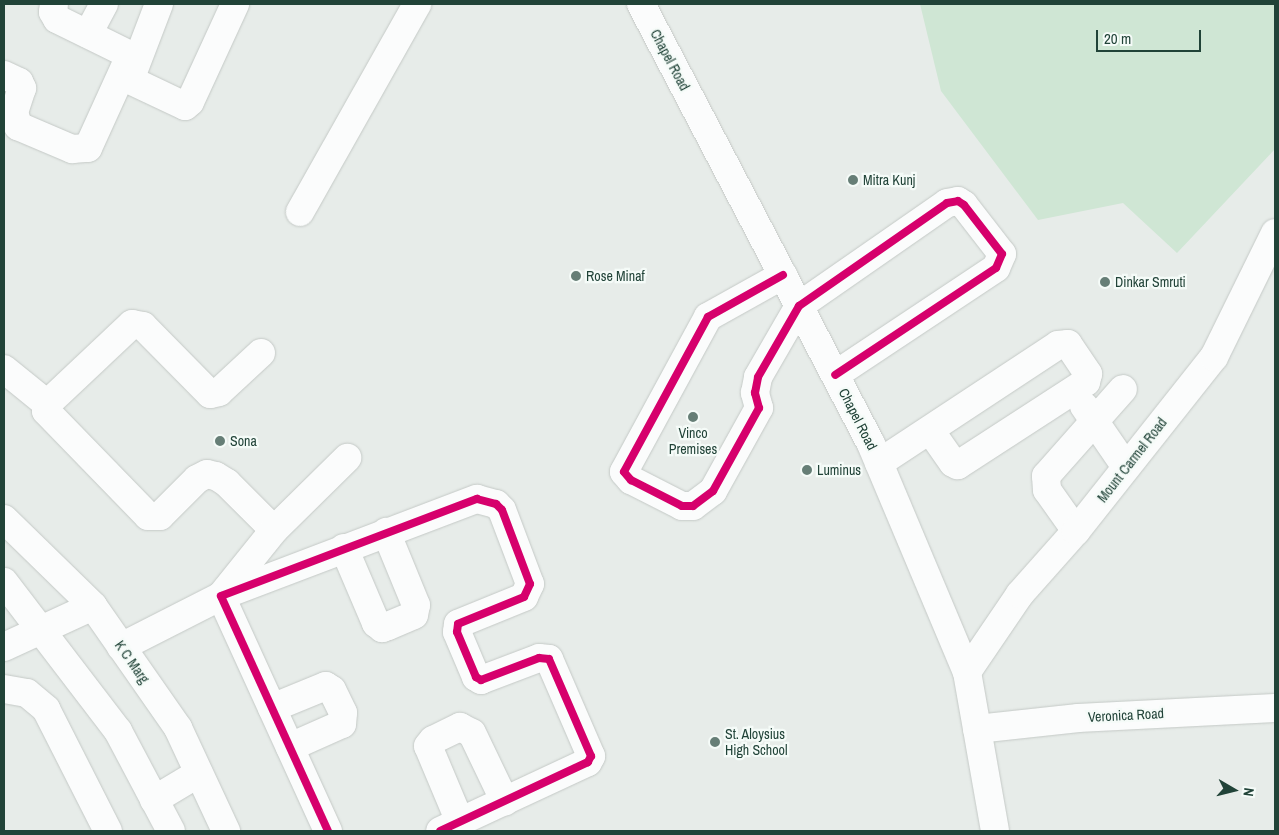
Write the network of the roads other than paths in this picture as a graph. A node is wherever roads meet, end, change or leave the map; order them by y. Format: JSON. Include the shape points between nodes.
{"nodes":[{"id":1,"x":54,"y":4,"type":"edge"},
{"id":2,"x":104,"y":4,"type":"edge"},
{"id":3,"x":159,"y":4,"type":"edge"},
{"id":4,"x":235,"y":4,"type":"edge"},
{"id":5,"x":418,"y":4,"type":"edge"},
{"id":6,"x":641,"y":4,"type":"edge"},
{"id":7,"x":88,"y":34,"type":"junction"},
{"id":8,"x":4,"y":75,"type":"edge"},
{"id":9,"x":300,"y":212,"type":"dead end"},
{"id":10,"x":1275,"y":233,"type":"edge"},
{"id":11,"x":783,"y":275,"type":"junction"},
{"id":12,"x":799,"y":306,"type":"junction"},
{"id":13,"x":261,"y":353,"type":"dead end"},
{"id":14,"x":4,"y":369,"type":"edge"},
{"id":15,"x":835,"y":375,"type":"junction"},
{"id":16,"x":1123,"y":389,"type":"dead end"},
{"id":17,"x":1073,"y":391,"type":"junction"},
{"id":18,"x":46,"y":404,"type":"junction"},
{"id":19,"x":1094,"y":420,"type":"junction"},
{"id":20,"x":930,"y":430,"type":"junction"},
{"id":21,"x":348,"y":458,"type":"dead end"},
{"id":22,"x":879,"y":463,"type":"junction"},
{"id":23,"x":1126,"y":467,"type":"junction"},
{"id":24,"x":4,"y":519,"type":"edge"},
{"id":25,"x":274,"y":530,"type":"junction"},
{"id":26,"x":1076,"y":531,"type":"junction"},
{"id":27,"x":386,"y":532,"type":"junction"},
{"id":28,"x":344,"y":548,"type":"junction"},
{"id":29,"x":4,"y":582,"type":"edge"},
{"id":30,"x":221,"y":596,"type":"junction"},
{"id":31,"x":93,"y":606,"type":"junction"},
{"id":32,"x":42,"y":630,"type":"junction"},
{"id":33,"x":4,"y":647,"type":"edge"},
{"id":34,"x":122,"y":647,"type":"junction"},
{"id":35,"x":967,"y":672,"type":"junction"},
{"id":36,"x":4,"y":689,"type":"edge"},
{"id":37,"x":272,"y":708,"type":"junction"},
{"id":38,"x":1275,"y":708,"type":"edge"},
{"id":39,"x":978,"y":729,"type":"junction"},
{"id":40,"x":290,"y":747,"type":"junction"},
{"id":41,"x":199,"y":773,"type":"junction"},
{"id":42,"x":154,"y":800,"type":"junction"},
{"id":43,"x":505,"y":802,"type":"junction"},
{"id":44,"x":450,"y":827,"type":"edge"},
{"id":45,"x":108,"y":831,"type":"edge"},
{"id":46,"x":170,"y":831,"type":"edge"},
{"id":47,"x":226,"y":831,"type":"edge"},
{"id":48,"x":328,"y":831,"type":"edge"},
{"id":49,"x":995,"y":831,"type":"edge"}],
"edges":[{"from":1,"to":7,"type":"street","via":[[53,12],[57,19]]},
{"from":2,"to":7,"type":"street"},
{"from":3,"to":4,"type":"street","via":[[130,80],[185,106],[190,102]]},
{"from":5,"to":9,"type":"street"},
{"from":6,"to":11,"type":"street","name":"Chapel Road"},
{"from":7,"to":8,"type":"street","via":[[120,48],[128,54],[128,60],[88,148],[72,149],[18,126],[14,112],[22,88],[19,82]]},
{"from":10,"to":23,"type":"street","name":"Mount Carmel Road","via":[[1214,357]]},
{"from":11,"to":12,"type":"street","name":"Chapel Road"},
{"from":11,"to":12,"type":"street","via":[[708,316],[624,472],[631,480],[682,506],[693,506],[713,491],[759,408],[755,393],[758,377]]},
{"from":12,"to":15,"type":"street","name":"Chapel Road"},
{"from":12,"to":15,"type":"street","via":[[952,201],[964,205],[1002,254],[996,268]]},
{"from":13,"to":18,"type":"street","via":[[219,392],[210,394],[143,326],[132,324]]},
{"from":14,"to":18,"type":"street"},
{"from":15,"to":22,"type":"street","name":"Chapel Road"},
{"from":16,"to":19,"type":"street"},
{"from":17,"to":19,"type":"street"},
{"from":17,"to":20,"type":"street","via":[[958,466]]},
{"from":17,"to":20,"type":"street","via":[[1088,380],[1088,374],[1068,344],[1058,345]]},
{"from":18,"to":25,"type":"street","via":[[49,417],[148,516],[160,516],[197,479],[207,474],[227,483]]},
{"from":19,"to":23,"type":"street"},
{"from":19,"to":26,"type":"street","via":[[1052,467],[1045,483]]},
{"from":20,"to":22,"type":"street"},
{"from":21,"to":25,"type":"street"},
{"from":22,"to":35,"type":"street","name":"Chapel Road"},
{"from":23,"to":26,"type":"street","name":"Mount Carmel Road"},
{"from":24,"to":31,"type":"street","name":"K C Marg"},
{"from":25,"to":30,"type":"street"},
{"from":26,"to":35,"type":"street","name":"Mount Carmel Road","via":[[1020,594]]},
{"from":27,"to":28,"type":"street"},
{"from":27,"to":28,"type":"street","via":[[416,605],[414,615],[388,626],[382,628],[376,623]]},
{"from":27,"to":43,"type":"street","via":[[477,499],[496,504],[502,510],[529,579],[529,591],[524,597],[463,621],[457,632],[478,680],[539,658],[549,659],[591,756],[588,762]]},
{"from":28,"to":30,"type":"street"},
{"from":29,"to":32,"type":"street"},
{"from":30,"to":34,"type":"street"},
{"from":30,"to":37,"type":"street"},
{"from":31,"to":32,"type":"street"},
{"from":31,"to":34,"type":"street","name":"K C Marg"},
{"from":32,"to":33,"type":"street"},
{"from":32,"to":42,"type":"street","via":[[118,731]]},
{"from":34,"to":41,"type":"street","name":"K C Marg","via":[[178,728]]},
{"from":35,"to":39,"type":"street","name":"Chapel Road"},
{"from":36,"to":45,"type":"street","via":[[27,693],[46,709]]},
{"from":37,"to":40,"type":"street"},
{"from":37,"to":40,"type":"street","via":[[326,686],[332,690],[343,713],[342,724]]},
{"from":38,"to":39,"type":"street","name":"Veronica Road","via":[[1078,718]]},
{"from":39,"to":49,"type":"street","name":"Chapel Road"},
{"from":40,"to":48,"type":"street"},
{"from":41,"to":42,"type":"street"},
{"from":41,"to":47,"type":"street","name":"K C Marg"},
{"from":42,"to":46,"type":"street"},
{"from":43,"to":44,"type":"street"},
{"from":43,"to":44,"type":"street","via":[[472,733],[460,727],[433,740],[428,746]]}]}
